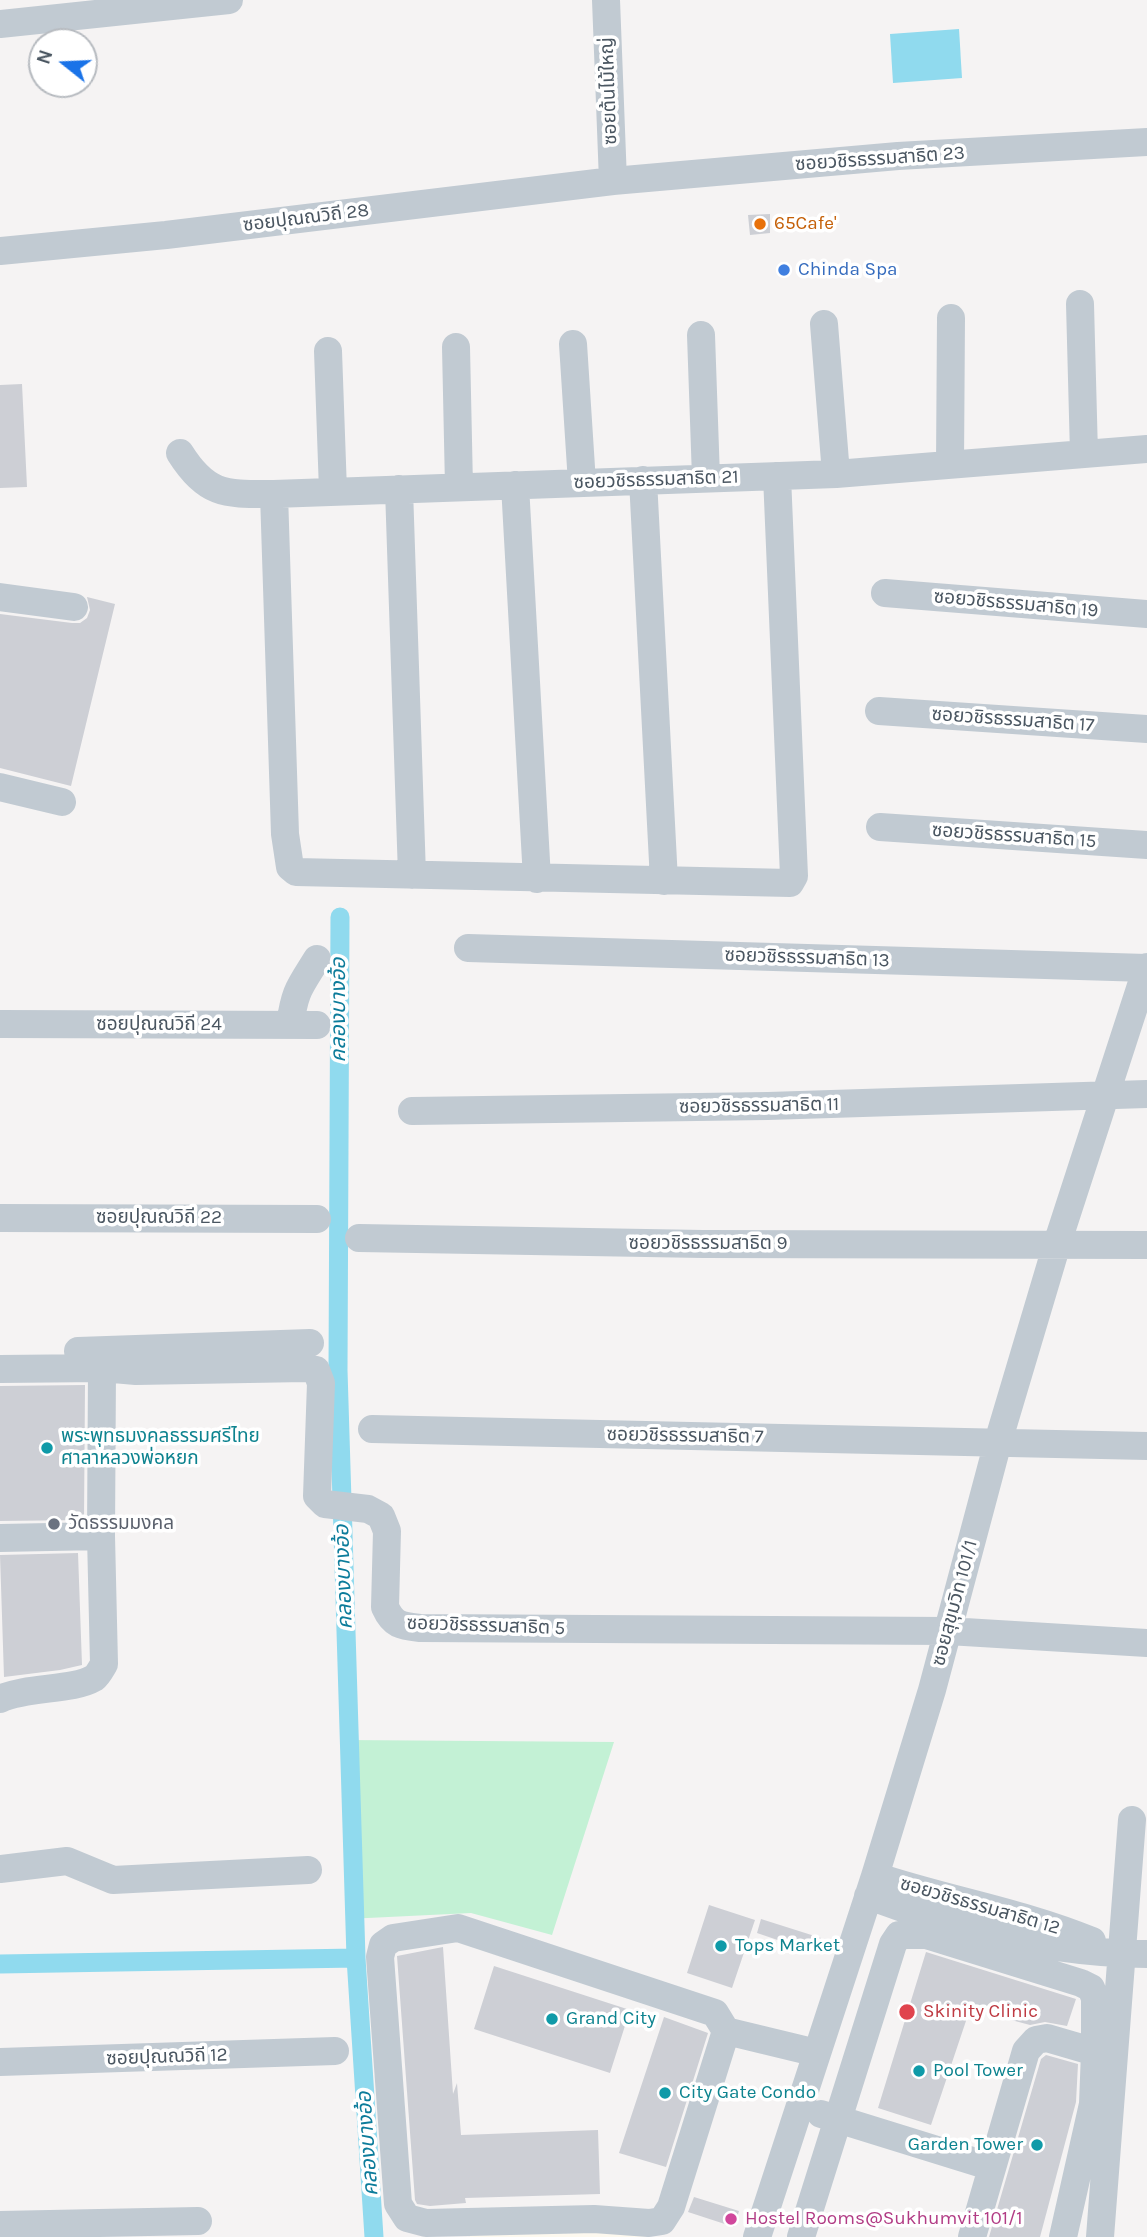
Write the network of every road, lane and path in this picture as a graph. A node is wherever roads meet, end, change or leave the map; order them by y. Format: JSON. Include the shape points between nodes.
{"nodes":[{"id":1,"x":229,"y":0,"type":"edge"},
{"id":2,"x":606,"y":0,"type":"edge"},
{"id":3,"x":0,"y":24,"type":"edge"},
{"id":4,"x":1147,"y":142,"type":"edge"},
{"id":5,"x":612,"y":181,"type":"junction"},
{"id":6,"x":0,"y":251,"type":"edge"},
{"id":7,"x":1080,"y":304,"type":"dead end"},
{"id":8,"x":951,"y":318,"type":"dead end"},
{"id":9,"x":824,"y":324,"type":"dead end"},
{"id":10,"x":701,"y":335,"type":"dead end"},
{"id":11,"x":573,"y":344,"type":"dead end"},
{"id":12,"x":456,"y":347,"type":"dead end"},
{"id":13,"x":328,"y":351,"type":"dead end"},
{"id":14,"x":1147,"y":449,"type":"edge"},
{"id":15,"x":180,"y":453,"type":"dead end"},
{"id":16,"x":1084,"y":454,"type":"junction"},
{"id":17,"x":950,"y":464,"type":"junction"},
{"id":18,"x":836,"y":474,"type":"junction"},
{"id":19,"x":777,"y":476,"type":"junction"},
{"id":20,"x":706,"y":478,"type":"junction"},
{"id":21,"x":643,"y":480,"type":"junction"},
{"id":22,"x":582,"y":483,"type":"junction"},
{"id":23,"x":515,"y":485,"type":"junction"},
{"id":24,"x":459,"y":487,"type":"junction"},
{"id":25,"x":399,"y":489,"type":"junction"},
{"id":26,"x":333,"y":491,"type":"junction"},
{"id":27,"x":274,"y":494,"type":"junction"},
{"id":28,"x":885,"y":593,"type":"dead end"},
{"id":29,"x":0,"y":597,"type":"edge"},
{"id":30,"x":74,"y":607,"type":"dead end"},
{"id":31,"x":1147,"y":614,"type":"edge"},
{"id":32,"x":879,"y":711,"type":"dead end"},
{"id":33,"x":1147,"y":729,"type":"edge"},
{"id":34,"x":0,"y":787,"type":"edge"},
{"id":35,"x":62,"y":802,"type":"dead end"},
{"id":36,"x":880,"y":827,"type":"dead end"},
{"id":37,"x":1147,"y":845,"type":"edge"},
{"id":38,"x":412,"y":875,"type":"junction"},
{"id":39,"x":537,"y":879,"type":"junction"},
{"id":40,"x":664,"y":881,"type":"junction"},
{"id":41,"x":468,"y":948,"type":"dead end"},
{"id":42,"x":317,"y":959,"type":"dead end"},
{"id":43,"x":1147,"y":968,"type":"edge"},
{"id":44,"x":0,"y":1024,"type":"edge"},
{"id":45,"x":1147,"y":1094,"type":"edge"},
{"id":46,"x":1105,"y":1095,"type":"junction"},
{"id":47,"x":412,"y":1111,"type":"dead end"},
{"id":48,"x":0,"y":1219,"type":"edge"},
{"id":49,"x":317,"y":1219,"type":"dead end"},
{"id":50,"x":359,"y":1238,"type":"dead end"},
{"id":51,"x":1057,"y":1244,"type":"junction"},
{"id":52,"x":1147,"y":1245,"type":"edge"},
{"id":53,"x":310,"y":1343,"type":"dead end"},
{"id":54,"x":0,"y":1354,"type":"edge"},
{"id":55,"x":102,"y":1368,"type":"junction"},
{"id":56,"x":0,"y":1369,"type":"edge"},
{"id":57,"x":372,"y":1429,"type":"dead end"},
{"id":58,"x":998,"y":1442,"type":"junction"},
{"id":59,"x":1147,"y":1446,"type":"edge"},
{"id":60,"x":101,"y":1536,"type":"junction"},
{"id":61,"x":0,"y":1538,"type":"edge"},
{"id":62,"x":948,"y":1631,"type":"junction"},
{"id":63,"x":1147,"y":1643,"type":"edge"},
{"id":64,"x":0,"y":1699,"type":"edge"},
{"id":65,"x":1132,"y":1820,"type":"dead end"},
{"id":66,"x":0,"y":1869,"type":"edge"},
{"id":67,"x":308,"y":1870,"type":"dead end"},
{"id":68,"x":872,"y":1886,"type":"junction"},
{"id":69,"x":1135,"y":1954,"type":"edge"},
{"id":70,"x":726,"y":2031,"type":"junction"},
{"id":71,"x":335,"y":2051,"type":"dead end"},
{"id":72,"x":1095,"y":2052,"type":"junction"},
{"id":73,"x":817,"y":2053,"type":"junction"},
{"id":74,"x":0,"y":2062,"type":"edge"},
{"id":75,"x":800,"y":2107,"type":"junction"},
{"id":76,"x":838,"y":2120,"type":"junction"},
{"id":77,"x":992,"y":2167,"type":"junction"},
{"id":78,"x":198,"y":2221,"type":"dead end"},
{"id":79,"x":0,"y":2225,"type":"edge"},
{"id":80,"x":757,"y":2237,"type":"edge"},
{"id":81,"x":801,"y":2237,"type":"edge"},
{"id":82,"x":972,"y":2237,"type":"edge"},
{"id":83,"x":1063,"y":2237,"type":"edge"},
{"id":84,"x":1100,"y":2237,"type":"edge"}],
"edges":[{"from":1,"to":3,"type":"street"},
{"from":2,"to":5,"type":"street","name":"ซอยต้นไม้ใหญ่"},
{"from":4,"to":5,"type":"street","name":"ซอยวชิรธรรมสาธิต 23","via":[[898,156]]},
{"from":5,"to":6,"type":"street","name":"ซอยปุณณวิถี 28"},
{"from":7,"to":16,"type":"street"},
{"from":8,"to":17,"type":"street"},
{"from":9,"to":18,"type":"street"},
{"from":10,"to":20,"type":"street"},
{"from":11,"to":22,"type":"street"},
{"from":12,"to":24,"type":"street"},
{"from":13,"to":26,"type":"street"},
{"from":14,"to":16,"type":"street","name":"ซอยวชิรธรรมสาธิต 21"},
{"from":15,"to":27,"type":"street","name":"ซอยวชิรธรรมสาธิต 21","via":[[194,475],[209,486],[241,494]]},
{"from":16,"to":17,"type":"street","name":"ซอยวชิรธรรมสาธิต 21"},
{"from":17,"to":18,"type":"street","name":"ซอยวชิรธรรมสาธิต 21"},
{"from":18,"to":19,"type":"street","name":"ซอยวชิรธรรมสาธิต 21"},
{"from":19,"to":20,"type":"street","name":"ซอยวชิรธรรมสาธิต 21"},
{"from":19,"to":40,"type":"street","via":[[794,876],[790,883]]},
{"from":20,"to":21,"type":"street","name":"ซอยวชิรธรรมสาธิต 21"},
{"from":21,"to":22,"type":"street","name":"ซอยวชิรธรรมสาธิต 21"},
{"from":21,"to":40,"type":"street"},
{"from":22,"to":23,"type":"street","name":"ซอยวชิรธรรมสาธิต 21"},
{"from":23,"to":24,"type":"street","name":"ซอยวชิรธรรมสาธิต 21"},
{"from":23,"to":39,"type":"street"},
{"from":24,"to":25,"type":"street","name":"ซอยวชิรธรรมสาธิต 21"},
{"from":25,"to":26,"type":"street","name":"ซอยวชิรธรรมสาธิต 21"},
{"from":25,"to":38,"type":"street"},
{"from":26,"to":27,"type":"street","name":"ซอยวชิรธรรมสาธิต 21"},
{"from":27,"to":38,"type":"street","via":[[285,834],[290,867],[307,874]]},
{"from":28,"to":31,"type":"street","name":"ซอยวชิรธรรมสาธิต 19"},
{"from":29,"to":30,"type":"street"},
{"from":32,"to":33,"type":"street","name":"ซอยวชิรธรรมสาธิต 17"},
{"from":34,"to":35,"type":"street"},
{"from":36,"to":37,"type":"street","name":"ซอยวชิรธรรมสาธิต 15"},
{"from":38,"to":39,"type":"street"},
{"from":39,"to":40,"type":"street"},
{"from":41,"to":43,"type":"street","name":"ซอยวชิรธรรมสาธิต 13"},
{"from":42,"to":44,"type":"street","name":"ซอยปุณณวิถี 24","via":[[293,999],[304,1025]]},
{"from":43,"to":46,"type":"street","name":"ซอยสุขุมวิท 101/1"},
{"from":45,"to":46,"type":"street","name":"ซอยวชิรธรรมสาธิต 11"},
{"from":46,"to":47,"type":"street","name":"ซอยวชิรธรรมสาธิต 11"},
{"from":46,"to":51,"type":"street","name":"ซอยสุขุมวิท 101/1"},
{"from":48,"to":49,"type":"street","name":"ซอยปุณณวิถี 22"},
{"from":50,"to":51,"type":"street","name":"ซอยวชิรธรรมสาธิต 9"},
{"from":51,"to":52,"type":"street","name":"ซอยวชิรธรรมสาธิต 9"},
{"from":51,"to":58,"type":"street","name":"ซอยสุขุมวิท 101/1"},
{"from":53,"to":54,"type":"street"},
{"from":55,"to":56,"type":"street","name":"ซอยวชิรธรรมสาธิต 5"},
{"from":55,"to":60,"type":"street"},
{"from":55,"to":62,"type":"street","name":"ซอยวชิรธรรมสาธิต 5","via":[[316,1370],[321,1383],[317,1496],[325,1504],[368,1509],[381,1516],[387,1531],[386,1607],[390,1619],[401,1625]]},
{"from":57,"to":58,"type":"street","name":"ซอยวชิรธรรมสาธิต 7"},
{"from":58,"to":59,"type":"street","name":"ซอยวชิรธรรมสาธิต 7"},
{"from":58,"to":62,"type":"street","name":"ซอยสุขุมวิท 101/1"},
{"from":60,"to":61,"type":"street"},
{"from":60,"to":64,"type":"street","via":[[104,1664],[96,1677],[14,1692]]},
{"from":62,"to":63,"type":"street"},
{"from":62,"to":68,"type":"street","name":"ซอยสุขุมวิท 101/1"},
{"from":65,"to":69,"type":"street"},
{"from":66,"to":67,"type":"street","via":[[67,1861],[113,1880]]},
{"from":68,"to":69,"type":"street","name":"ซอยวชิรธรรมสาธิต 12","via":[[960,1927],[1033,1944]]},
{"from":68,"to":73,"type":"street","name":"ซอยสุขุมวิท 101/1"},
{"from":69,"to":84,"type":"street"},
{"from":70,"to":70,"type":"street","via":[[671,2207],[662,2221],[426,2223],[407,2218],[398,2204],[380,1957],[383,1945],[393,1938],[458,1928],[715,2013]]},
{"from":70,"to":73,"type":"street"},
{"from":71,"to":74,"type":"street","name":"ซอยปุณณวิถี 12"},
{"from":72,"to":76,"type":"street","via":[[1091,1988],[926,1935],[899,1935]]},
{"from":72,"to":77,"type":"street","via":[[1047,2038],[1036,2040],[1026,2051]]},
{"from":72,"to":83,"type":"street","via":[[1093,2104]]},
{"from":73,"to":75,"type":"street","name":"ซอยสุขุมวิท 101/1"},
{"from":75,"to":76,"type":"street"},
{"from":75,"to":80,"type":"street","name":"ซอยสุขุมวิท 101/1"},
{"from":76,"to":77,"type":"street"},
{"from":76,"to":81,"type":"street"},
{"from":77,"to":82,"type":"street"},
{"from":78,"to":79,"type":"street"}]}
